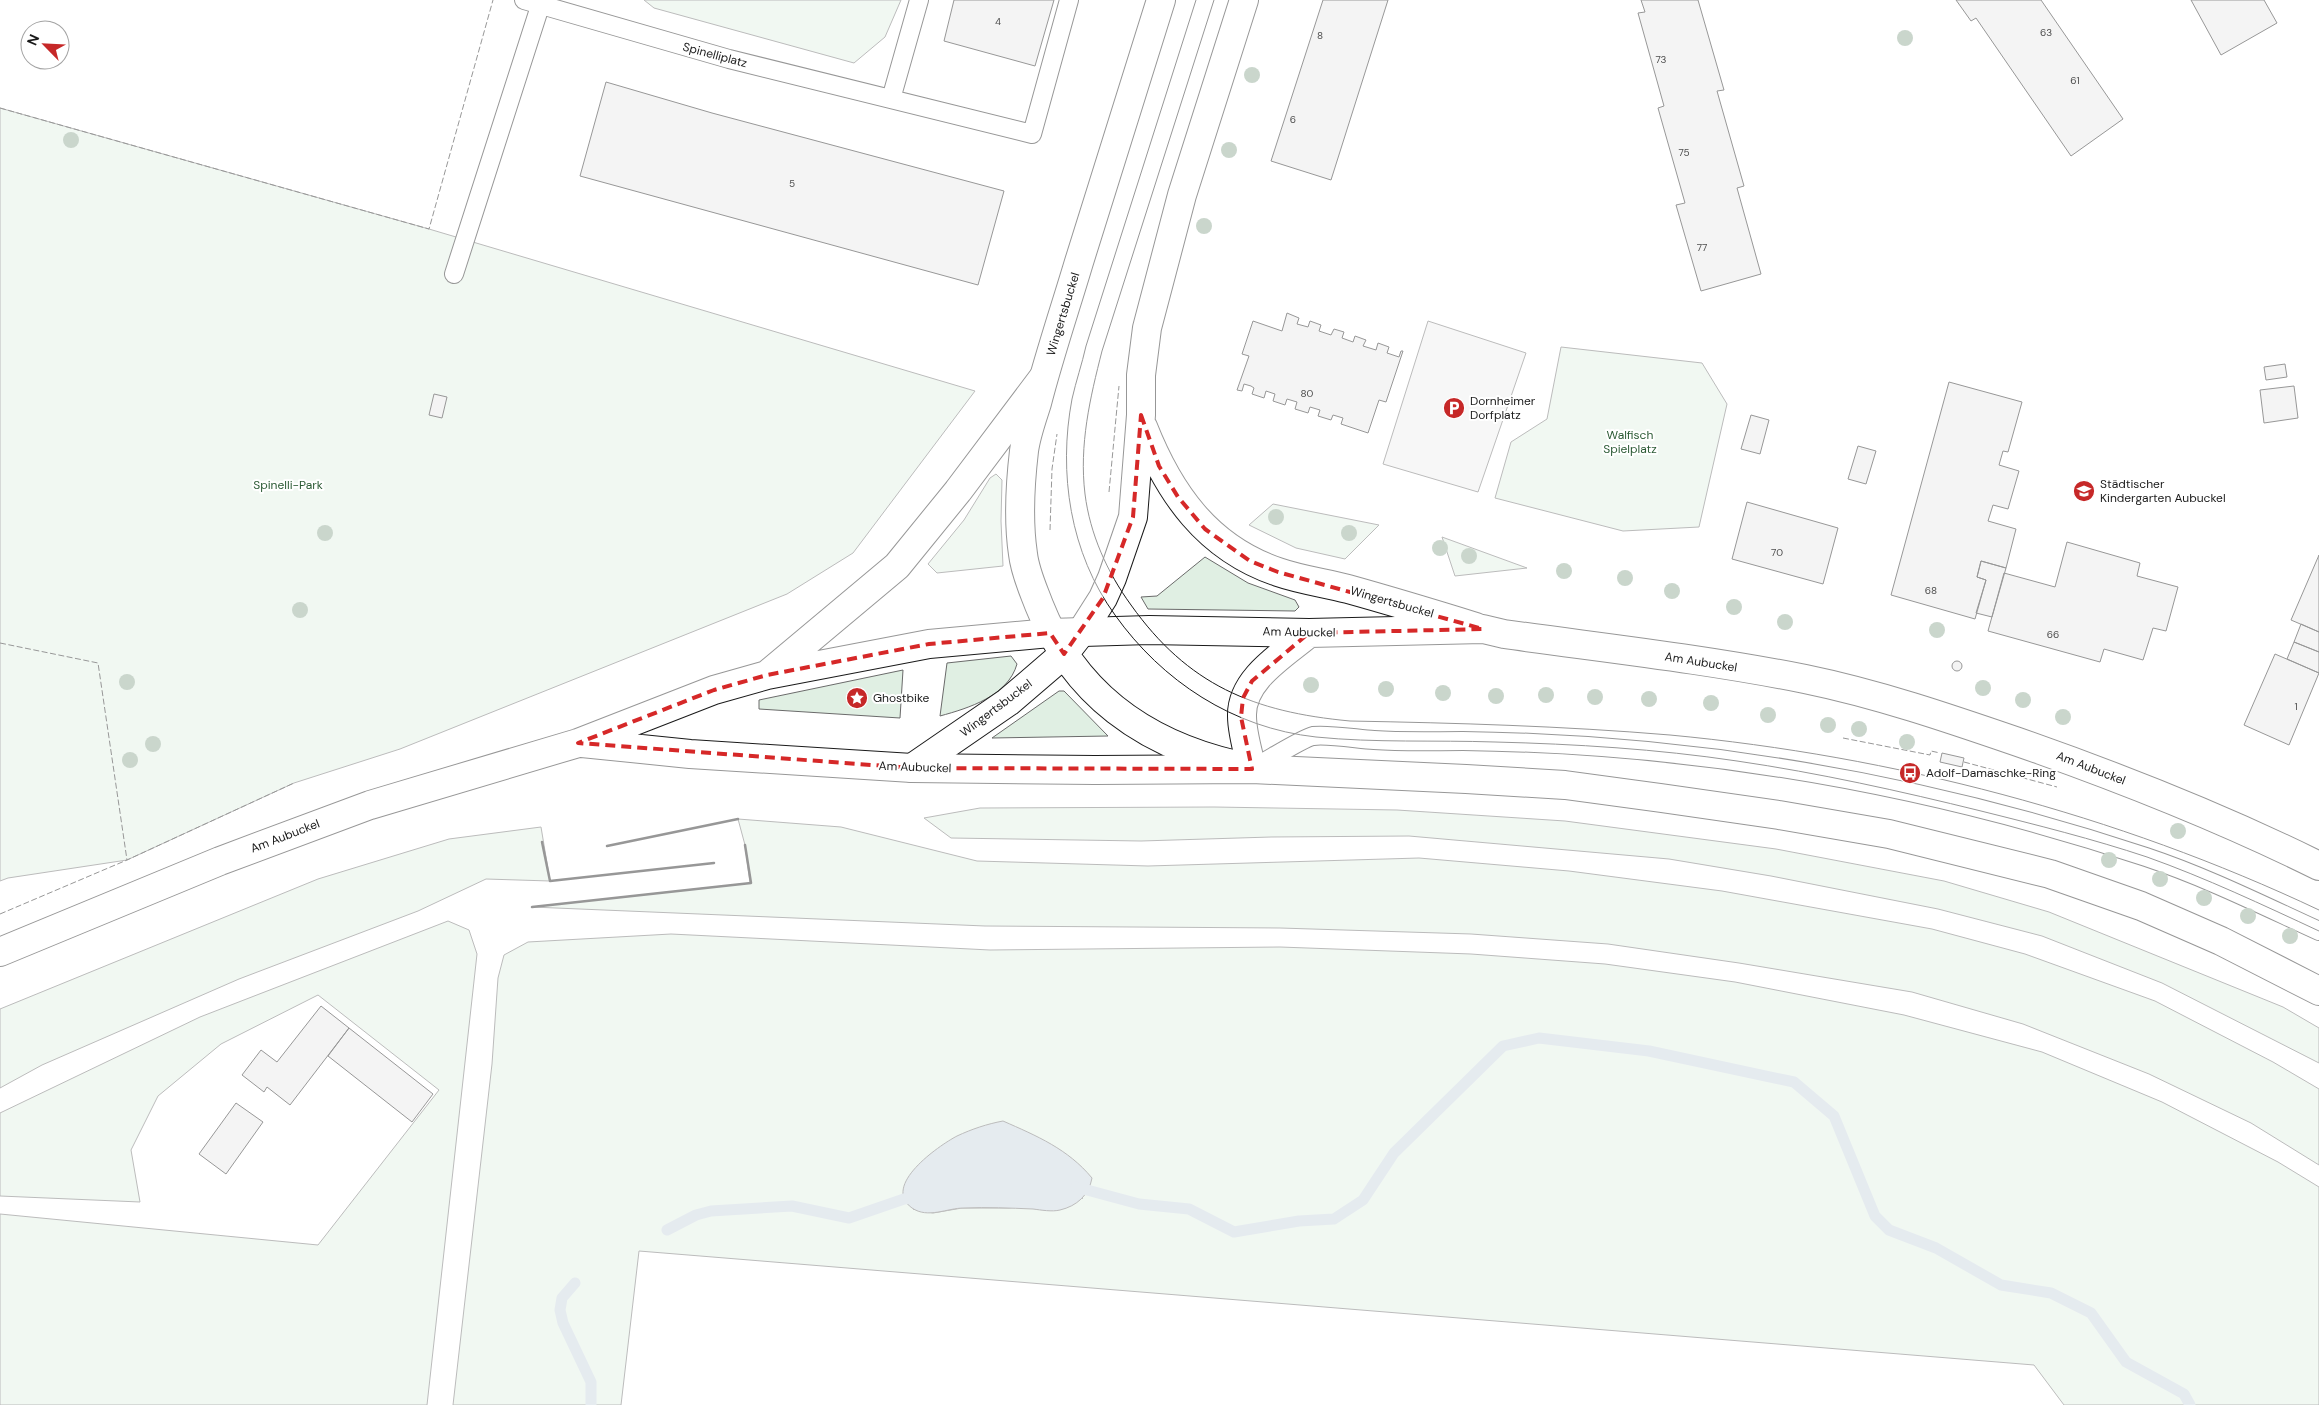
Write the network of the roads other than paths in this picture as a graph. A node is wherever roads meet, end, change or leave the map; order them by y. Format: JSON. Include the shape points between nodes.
{"nodes":[{"id":1,"x":919,"y":0,"type":"edge"},
{"id":2,"x":1069,"y":0,"type":"edge"},
{"id":3,"x":1161,"y":0,"type":"edge"},
{"id":4,"x":1244,"y":0,"type":"edge"},
{"id":5,"x":535,"y":2,"type":"edge"},
{"id":6,"x":891,"y":99,"type":"junction"},
{"id":7,"x":454,"y":274,"type":"dead end"},
{"id":8,"x":1043,"y":378,"type":"junction"},
{"id":9,"x":1141,"y":416,"type":"junction"},
{"id":10,"x":1483,"y":629,"type":"junction"},
{"id":11,"x":1082,"y":631,"type":"junction"},
{"id":12,"x":1309,"y":633,"type":"junction"},
{"id":13,"x":1057,"y":643,"type":"junction"},
{"id":14,"x":767,"y":675,"type":"junction"},
{"id":15,"x":578,"y":743,"type":"junction"},
{"id":16,"x":912,"y":768,"type":"junction"},
{"id":17,"x":1252,"y":769,"type":"junction"},
{"id":18,"x":2319,"y":866,"type":"edge"},
{"id":19,"x":2319,"y":931,"type":"edge"},
{"id":20,"x":0,"y":952,"type":"edge"},
{"id":21,"x":2319,"y":990,"type":"edge"}],
"edges":[{"from":1,"to":6,"type":"lane"},
{"from":2,"to":6,"type":"lane","name":"Spinelliplatz","via":[[1032,134]]},
{"from":3,"to":8,"type":"main road","name":"Wingertsbuckel"},
{"from":4,"to":9,"type":"main road","name":"Wingertsbuckel","via":[[1182,195],[1147,328],[1141,375]]},
{"from":5,"to":6,"type":"lane","name":"Spinelliplatz","via":[[728,59]]},
{"from":5,"to":7,"type":"lane","name":"Spinelliplatz"},
{"from":8,"to":13,"type":"main road","name":"Wingertsbuckel","via":[[1024,449],[1020,507],[1023,555],[1032,586]]},
{"from":8,"to":14,"type":"main road","via":[[897,566]]},
{"from":9,"to":10,"type":"main road","name":"Wingertsbuckel","via":[[1156,458],[1178,497],[1205,529],[1250,561]]},
{"from":9,"to":11,"type":"main road","name":"Wingertsbuckel","via":[[1133,517],[1106,592]]},
{"from":10,"to":12,"type":"main road","name":"Am Aubuckel"},
{"from":10,"to":18,"type":"main road","name":"Am Aubuckel","via":[[1806,679],[1913,706],[2076,762],[2204,812]]},
{"from":11,"to":12,"type":"main road","name":"Am Aubuckel"},
{"from":11,"to":13,"type":"main road","name":"Am Aubuckel"},
{"from":12,"to":17,"type":"main road","via":[[1252,681],[1243,698],[1242,716]]},
{"from":13,"to":14,"type":"main road","name":"Am Aubuckel","via":[[929,644]]},
{"from":13,"to":16,"type":"main road","name":"Wingertsbuckel","via":[[1008,702]]},
{"from":13,"to":17,"type":"main road","name":"Am Aubuckel","via":[[1090,687],[1119,714],[1150,734],[1204,758]]},
{"from":14,"to":15,"type":"main road","name":"Am Aubuckel","via":[[714,690]]},
{"from":15,"to":16,"type":"main road","name":"Am Aubuckel","via":[[690,754]]},
{"from":15,"to":20,"type":"main road","name":"Am Aubuckel","via":[[370,805],[220,861]]},
{"from":16,"to":17,"type":"main road","name":"Am Aubuckel"},
{"from":17,"to":19,"type":"lane","via":[[1312,736],[1626,749],[1732,760],[1839,777],[2061,832],[2148,858],[2235,892]]},
{"from":17,"to":21,"type":"main road","name":"Am Aubuckel","via":[[1565,786],[1779,815],[1889,834],[2050,874],[2141,906]]}]}
